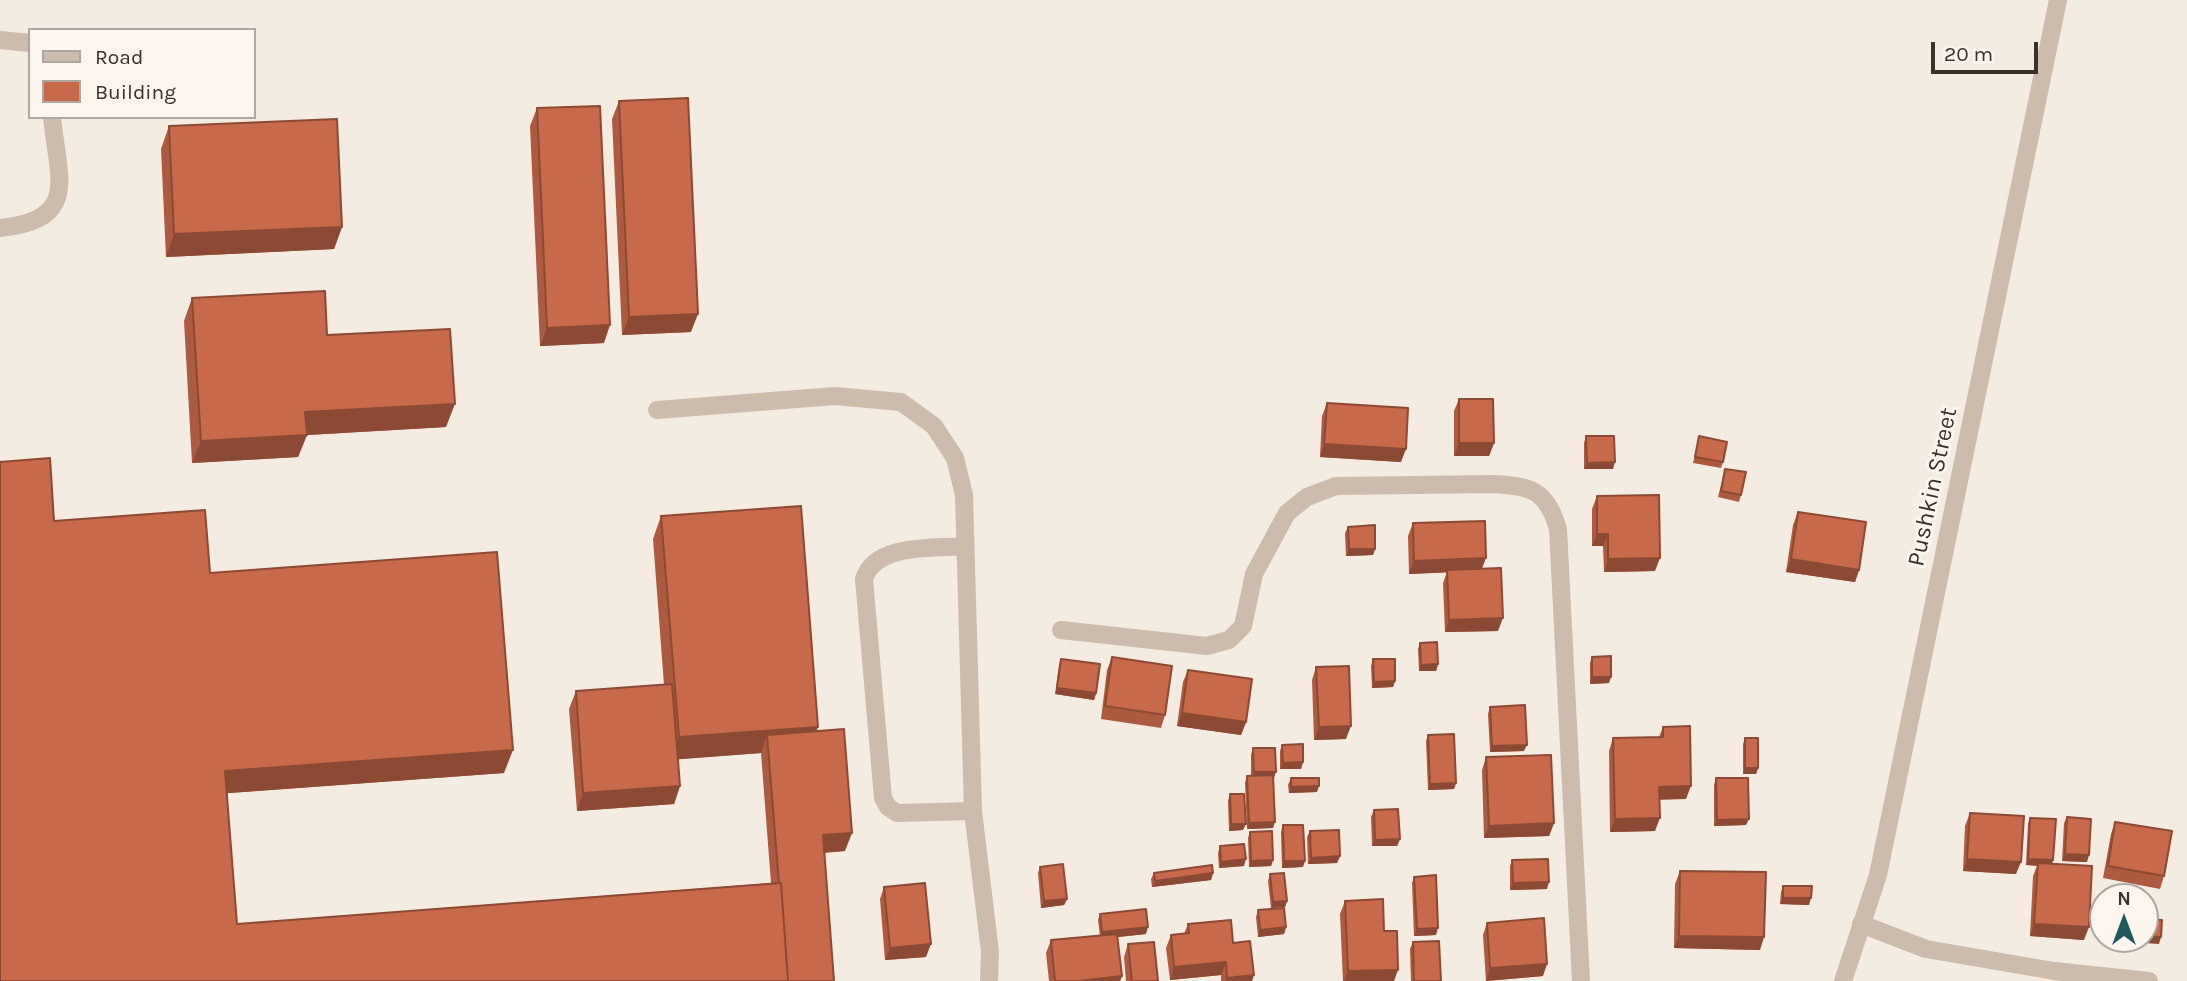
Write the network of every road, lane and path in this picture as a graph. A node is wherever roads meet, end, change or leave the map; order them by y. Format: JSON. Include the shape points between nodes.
{"nodes":[{"id":1,"x":2058,"y":0,"type":"edge"},
{"id":2,"x":0,"y":40,"type":"edge"},
{"id":3,"x":28,"y":43,"type":"edge"},
{"id":4,"x":52,"y":119,"type":"edge"},
{"id":5,"x":0,"y":228,"type":"edge"},
{"id":6,"x":657,"y":410,"type":"dead end"},
{"id":7,"x":965,"y":546,"type":"junction"},
{"id":8,"x":1061,"y":630,"type":"dead end"},
{"id":9,"x":973,"y":811,"type":"junction"},
{"id":10,"x":1861,"y":924,"type":"junction"},
{"id":11,"x":2052,"y":976,"type":"edge"},
{"id":12,"x":989,"y":981,"type":"edge"},
{"id":13,"x":1581,"y":981,"type":"edge"},
{"id":14,"x":1843,"y":981,"type":"edge"},
{"id":15,"x":2149,"y":981,"type":"edge"}],
"edges":[{"from":1,"to":10,"type":"street","name":"Pushkin Street","via":[[1878,875]]},
{"from":2,"to":3,"type":"street"},
{"from":4,"to":5,"type":"street","via":[[57,203],[45,217],[28,226]]},
{"from":6,"to":7,"type":"street","via":[[835,396],[901,402],[934,426],[955,458],[964,495]]},
{"from":7,"to":9,"type":"street"},
{"from":7,"to":9,"type":"street","via":[[888,554],[867,568],[864,579],[883,798],[897,813]]},
{"from":8,"to":13,"type":"street","via":[[1207,646],[1229,640],[1243,626],[1254,574],[1287,513],[1307,497],[1336,486],[1493,484],[1518,485],[1539,493],[1552,509],[1558,529]]},
{"from":9,"to":12,"type":"street","via":[[990,953]]},
{"from":10,"to":11,"type":"street","via":[[1926,950]]},
{"from":10,"to":14,"type":"street","name":"Pushkin Street"},
{"from":11,"to":15,"type":"street"}]}
